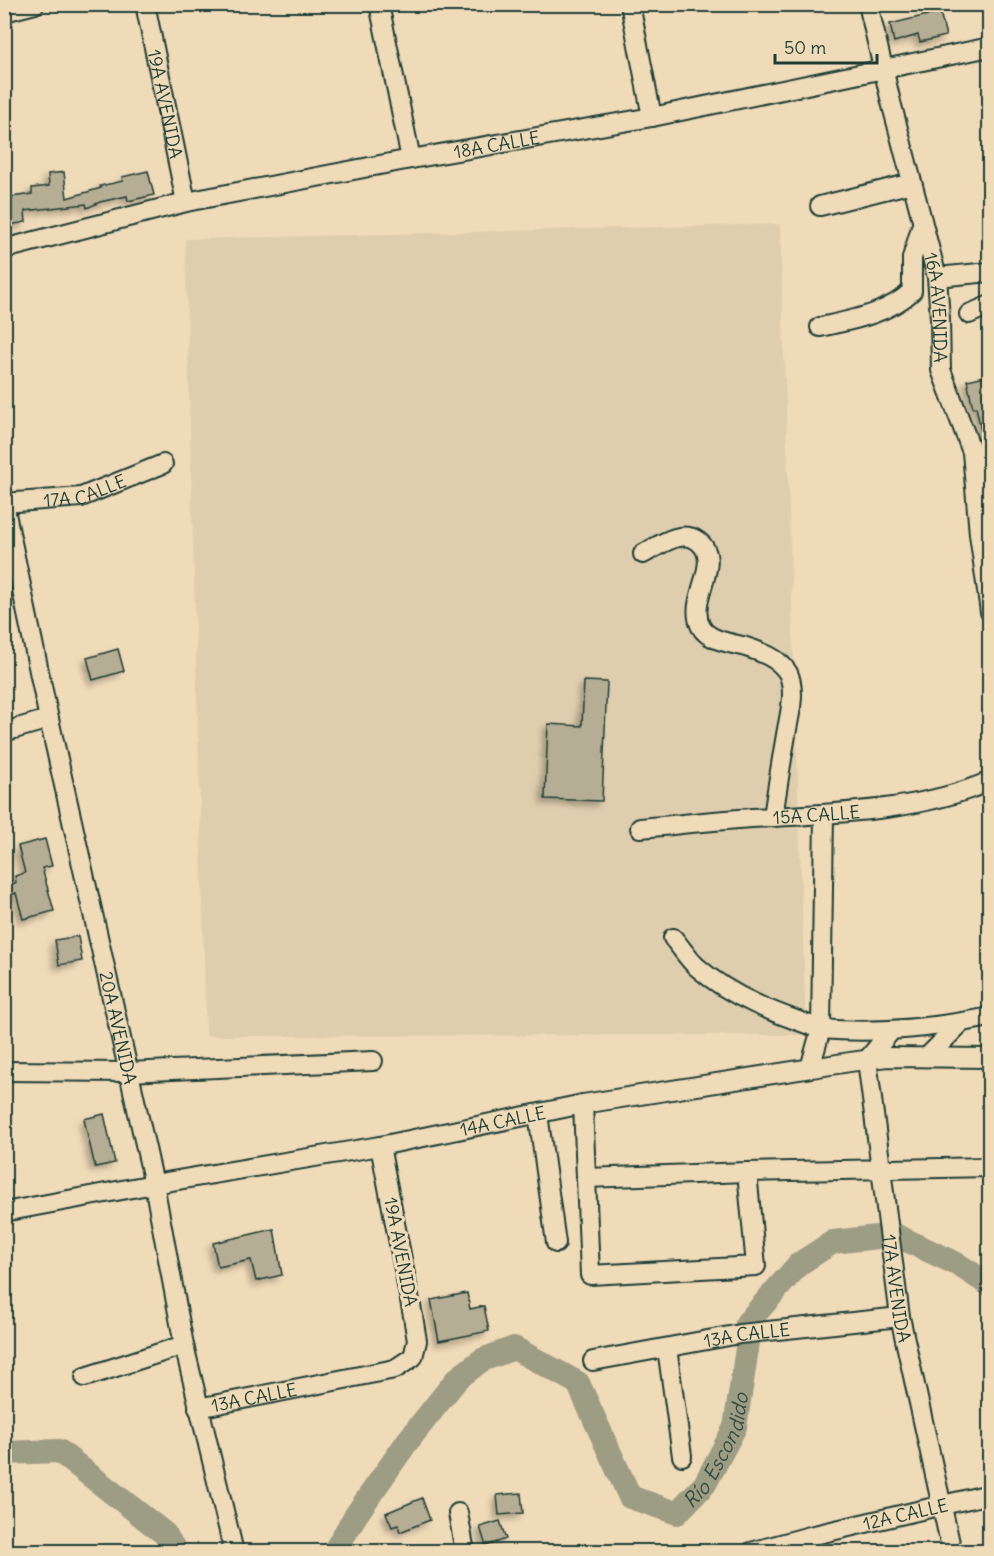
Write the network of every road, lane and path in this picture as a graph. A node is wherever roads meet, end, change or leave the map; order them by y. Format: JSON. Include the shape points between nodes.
{"nodes":[{"id":1,"x":35,"y":4,"type":"edge"},
{"id":2,"x":145,"y":4,"type":"edge"},
{"id":3,"x":379,"y":4,"type":"edge"},
{"id":4,"x":630,"y":4,"type":"edge"},
{"id":5,"x":868,"y":4,"type":"edge"},
{"id":6,"x":4,"y":12,"type":"edge"},
{"id":7,"x":990,"y":47,"type":"edge"},
{"id":8,"x":883,"y":68,"type":"junction"},
{"id":9,"x":652,"y":117,"type":"junction"},
{"id":10,"x":411,"y":159,"type":"junction"},
{"id":11,"x":912,"y":183,"type":"junction"},
{"id":12,"x":186,"y":202,"type":"junction"},
{"id":13,"x":820,"y":206,"type":"dead end"},
{"id":14,"x":922,"y":222,"type":"junction"},
{"id":15,"x":4,"y":249,"type":"edge"},
{"id":16,"x":990,"y":272,"type":"edge"},
{"id":17,"x":937,"y":277,"type":"junction"},
{"id":18,"x":990,"y":305,"type":"edge"},
{"id":19,"x":969,"y":314,"type":"dead end"},
{"id":20,"x":820,"y":327,"type":"dead end"},
{"id":21,"x":163,"y":464,"type":"dead end"},
{"id":22,"x":4,"y":503,"type":"edge"},
{"id":23,"x":984,"y":533,"type":"edge"},
{"id":24,"x":644,"y":555,"type":"dead end"},
{"id":25,"x":990,"y":612,"type":"edge"},
{"id":26,"x":49,"y":719,"type":"junction"},
{"id":27,"x":4,"y":732,"type":"edge"},
{"id":28,"x":990,"y":781,"type":"edge"},
{"id":29,"x":824,"y":815,"type":"junction"},
{"id":30,"x":772,"y":817,"type":"junction"},
{"id":31,"x":640,"y":828,"type":"dead end"},
{"id":32,"x":673,"y":938,"type":"dead end"},
{"id":33,"x":990,"y":1017,"type":"edge"},
{"id":34,"x":961,"y":1023,"type":"junction"},
{"id":35,"x":821,"y":1029,"type":"junction"},
{"id":36,"x":891,"y":1031,"type":"junction"},
{"id":37,"x":927,"y":1057,"type":"junction"},
{"id":38,"x":990,"y":1058,"type":"edge"},
{"id":39,"x":867,"y":1060,"type":"junction"},
{"id":40,"x":373,"y":1061,"type":"dead end"},
{"id":41,"x":810,"y":1068,"type":"junction"},
{"id":42,"x":4,"y":1071,"type":"edge"},
{"id":43,"x":128,"y":1072,"type":"junction"},
{"id":44,"x":583,"y":1104,"type":"junction"},
{"id":45,"x":538,"y":1114,"type":"junction"},
{"id":46,"x":380,"y":1146,"type":"junction"},
{"id":47,"x":990,"y":1167,"type":"edge"},
{"id":48,"x":883,"y":1170,"type":"junction"},
{"id":49,"x":747,"y":1172,"type":"junction"},
{"id":50,"x":586,"y":1178,"type":"junction"},
{"id":51,"x":154,"y":1184,"type":"junction"},
{"id":52,"x":4,"y":1212,"type":"edge"},
{"id":53,"x":556,"y":1243,"type":"dead end"},
{"id":54,"x":900,"y":1317,"type":"junction"},
{"id":55,"x":184,"y":1345,"type":"junction"},
{"id":56,"x":667,"y":1348,"type":"junction"},
{"id":57,"x":413,"y":1357,"type":"joint"},
{"id":58,"x":593,"y":1361,"type":"dead end"},
{"id":59,"x":85,"y":1377,"type":"dead end"},
{"id":60,"x":198,"y":1408,"type":"junction"},
{"id":61,"x":682,"y":1456,"type":"dead end"},
{"id":62,"x":990,"y":1494,"type":"edge"},
{"id":63,"x":942,"y":1505,"type":"junction"},
{"id":64,"x":458,"y":1513,"type":"dead end"},
{"id":65,"x":234,"y":1551,"type":"edge"},
{"id":66,"x":465,"y":1551,"type":"edge"},
{"id":67,"x":751,"y":1551,"type":"edge"},
{"id":68,"x":952,"y":1551,"type":"edge"}],
"edges":[{"from":1,"to":6,"type":"street"},
{"from":2,"to":12,"type":"street","name":"19A AVENIDA"},
{"from":3,"to":10,"type":"street"},
{"from":4,"to":9,"type":"street"},
{"from":5,"to":8,"type":"street","name":"16A AVENIDA"},
{"from":7,"to":8,"type":"street","name":"18A CALLE"},
{"from":8,"to":9,"type":"street","name":"18A CALLE"},
{"from":8,"to":11,"type":"street","name":"16A AVENIDA"},
{"from":9,"to":10,"type":"street","name":"18A CALLE"},
{"from":10,"to":12,"type":"street","name":"18A CALLE"},
{"from":11,"to":13,"type":"street"},
{"from":11,"to":14,"type":"street","name":"16A AVENIDA"},
{"from":12,"to":15,"type":"street","name":"18A CALLE"},
{"from":14,"to":17,"type":"street","name":"16A AVENIDA"},
{"from":14,"to":20,"type":"street","via":[[912,258],[912,291],[870,315]]},
{"from":16,"to":17,"type":"street"},
{"from":17,"to":23,"type":"street","name":"16A AVENIDA","via":[[940,370],[972,452]]},
{"from":18,"to":19,"type":"street"},
{"from":21,"to":22,"type":"street","name":"17A CALLE","via":[[81,497]]},
{"from":22,"to":26,"type":"street","name":"20A AVENIDA"},
{"from":23,"to":25,"type":"street","name":"16A AVENIDA"},
{"from":24,"to":30,"type":"street","via":[[681,537],[694,538],[703,545],[708,567],[697,605],[701,627],[717,639],[770,657],[782,664],[788,674],[792,695]]},
{"from":26,"to":27,"type":"street"},
{"from":26,"to":43,"type":"street","name":"20A AVENIDA"},
{"from":28,"to":29,"type":"street","name":"15A CALLE","via":[[966,792]]},
{"from":29,"to":30,"type":"street","name":"15A CALLE"},
{"from":29,"to":35,"type":"street"},
{"from":30,"to":31,"type":"street","name":"15A CALLE"},
{"from":32,"to":35,"type":"street","via":[[697,966],[741,998]]},
{"from":33,"to":34,"type":"street"},
{"from":34,"to":36,"type":"street"},
{"from":34,"to":37,"type":"street"},
{"from":35,"to":36,"type":"street"},
{"from":35,"to":41,"type":"street"},
{"from":36,"to":39,"type":"street"},
{"from":37,"to":38,"type":"street","name":"14A CALLE"},
{"from":37,"to":39,"type":"street","name":"14A CALLE"},
{"from":39,"to":41,"type":"street","name":"14A CALLE"},
{"from":39,"to":48,"type":"street","name":"17A AVENIDA"},
{"from":40,"to":43,"type":"street"},
{"from":41,"to":44,"type":"street","name":"14A CALLE"},
{"from":42,"to":43,"type":"street"},
{"from":43,"to":51,"type":"street","name":"20A AVENIDA"},
{"from":44,"to":45,"type":"street","name":"14A CALLE"},
{"from":44,"to":50,"type":"street"},
{"from":45,"to":46,"type":"street","name":"14A CALLE"},
{"from":45,"to":53,"type":"street"},
{"from":46,"to":51,"type":"street","name":"14A CALLE"},
{"from":46,"to":57,"type":"street","name":"19A AVENIDA","via":[[417,1341]]},
{"from":47,"to":48,"type":"street"},
{"from":48,"to":49,"type":"street"},
{"from":48,"to":54,"type":"street","name":"17A AVENIDA"},
{"from":49,"to":50,"type":"street"},
{"from":49,"to":50,"type":"street","via":[[756,1266],[590,1275]]},
{"from":51,"to":52,"type":"street","name":"14A CALLE"},
{"from":51,"to":55,"type":"street","name":"20A AVENIDA"},
{"from":54,"to":56,"type":"street","name":"13A CALLE","via":[[747,1333]]},
{"from":54,"to":63,"type":"street","name":"17A AVENIDA"},
{"from":55,"to":59,"type":"street"},
{"from":55,"to":60,"type":"street","name":"20A AVENIDA"},
{"from":56,"to":58,"type":"street","name":"13A CALLE"},
{"from":56,"to":61,"type":"street"},
{"from":57,"to":60,"type":"street","name":"13A CALLE","via":[[395,1369]]},
{"from":60,"to":65,"type":"street","name":"20A AVENIDA"},
{"from":62,"to":63,"type":"street","name":"12A CALLE"},
{"from":63,"to":67,"type":"street","name":"12A CALLE"},
{"from":63,"to":68,"type":"street","name":"17A AVENIDA"},
{"from":64,"to":66,"type":"street"}]}
